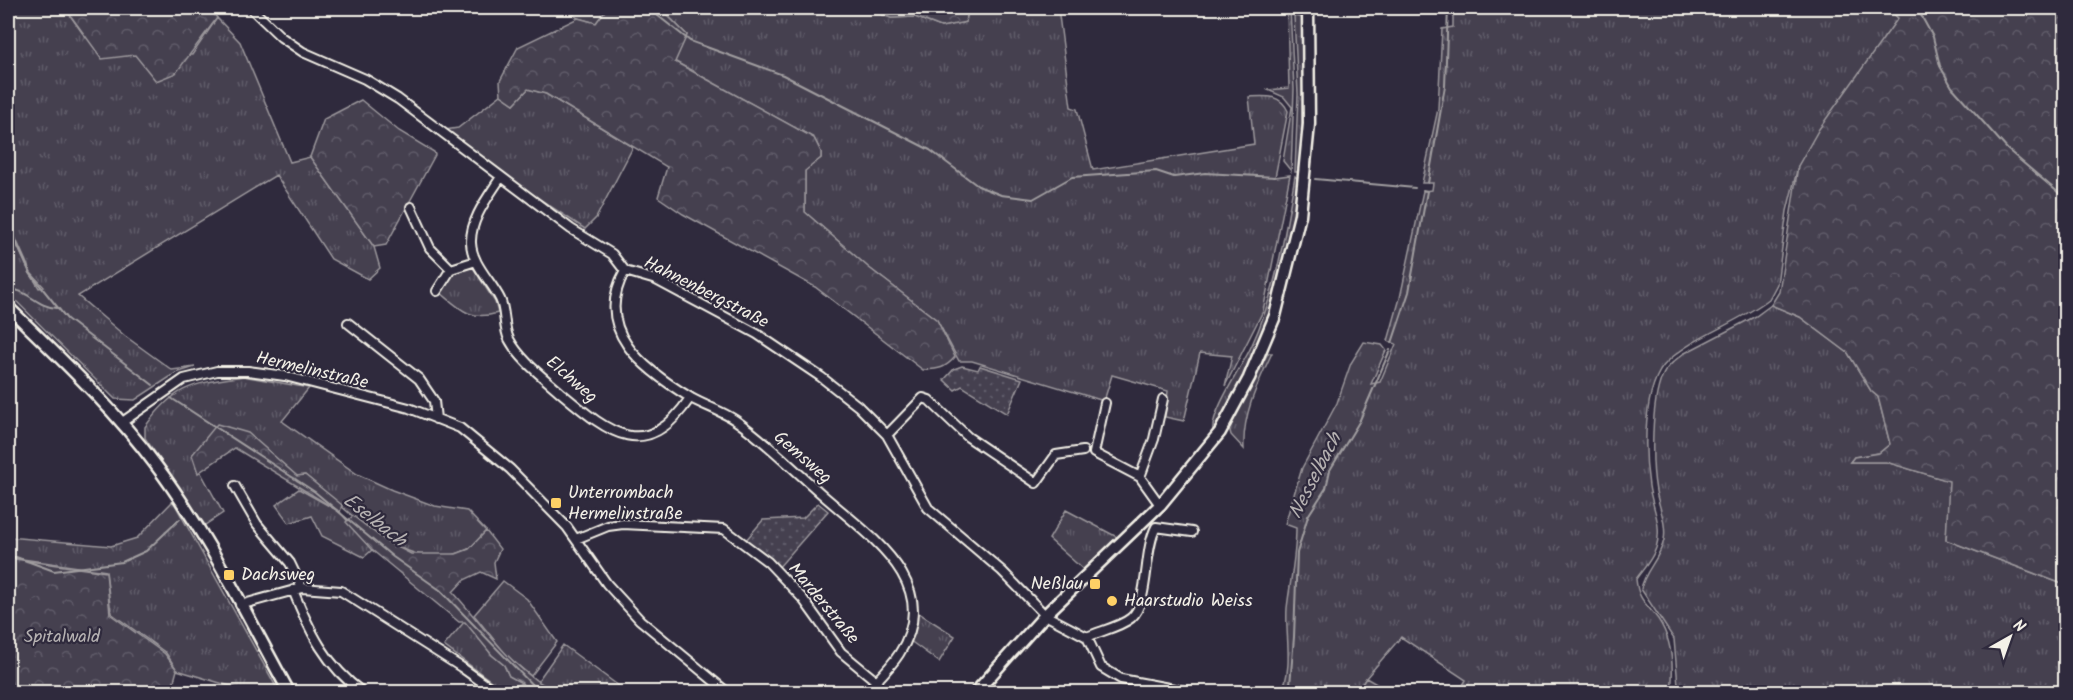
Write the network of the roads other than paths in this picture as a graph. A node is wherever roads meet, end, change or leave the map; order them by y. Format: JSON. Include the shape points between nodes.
{"nodes":[{"id":1,"x":252,"y":8,"type":"edge"},
{"id":2,"x":1308,"y":8,"type":"edge"},
{"id":3,"x":501,"y":177,"type":"junction"},
{"id":4,"x":411,"y":207,"type":"dead end"},
{"id":5,"x":476,"y":261,"type":"junction"},
{"id":6,"x":451,"y":269,"type":"junction"},
{"id":7,"x":626,"y":271,"type":"junction"},
{"id":8,"x":437,"y":291,"type":"dead end"},
{"id":9,"x":8,"y":308,"type":"edge"},
{"id":10,"x":348,"y":323,"type":"dead end"},
{"id":11,"x":690,"y":398,"type":"junction"},
{"id":12,"x":1163,"y":399,"type":"dead end"},
{"id":13,"x":1105,"y":403,"type":"dead end"},
{"id":14,"x":436,"y":419,"type":"junction"},
{"id":15,"x":121,"y":423,"type":"junction"},
{"id":16,"x":887,"y":435,"type":"junction"},
{"id":17,"x":1083,"y":451,"type":"dead end"},
{"id":18,"x":1140,"y":477,"type":"junction"},
{"id":19,"x":234,"y":486,"type":"dead end"},
{"id":20,"x":1160,"y":505,"type":"junction"},
{"id":21,"x":1192,"y":532,"type":"dead end"},
{"id":22,"x":576,"y":539,"type":"junction"},
{"id":23,"x":302,"y":588,"type":"junction"},
{"id":24,"x":293,"y":590,"type":"junction"},
{"id":25,"x":240,"y":605,"type":"junction"},
{"id":26,"x":1045,"y":615,"type":"junction"},
{"id":27,"x":1087,"y":637,"type":"junction"},
{"id":28,"x":876,"y":681,"type":"junction"},
{"id":29,"x":290,"y":693,"type":"edge"},
{"id":30,"x":362,"y":693,"type":"edge"},
{"id":31,"x":496,"y":693,"type":"edge"},
{"id":32,"x":727,"y":693,"type":"edge"},
{"id":33,"x":866,"y":693,"type":"edge"},
{"id":34,"x":976,"y":693,"type":"edge"},
{"id":35,"x":1190,"y":693,"type":"edge"}],
"edges":[{"from":1,"to":3,"type":"street","name":"Hahnenbergstraße","via":[[288,42],[391,94]]},
{"from":2,"to":20,"type":"main road","via":[[1309,124],[1300,215],[1275,316],[1249,378],[1222,427]]},
{"from":3,"to":5,"type":"street","name":"Elchweg","via":[[475,223],[471,243]]},
{"from":3,"to":7,"type":"street","name":"Hahnenbergstraße","via":[[612,254]]},
{"from":4,"to":6,"type":"street","via":[[430,248]]},
{"from":5,"to":6,"type":"street"},
{"from":5,"to":11,"type":"street","name":"Elchweg","via":[[501,301],[508,338],[521,355],[602,426],[617,434],[644,435],[666,426]]},
{"from":6,"to":8,"type":"street"},
{"from":7,"to":11,"type":"street","name":"Gemsweg","via":[[614,304],[619,335],[649,368]]},
{"from":7,"to":16,"type":"street","name":"Hahnenbergstraße","via":[[656,280],[757,334],[821,377]]},
{"from":9,"to":15,"type":"main road"},
{"from":10,"to":14,"type":"street","name":"Hermelinstraße","via":[[419,379],[434,401]]},
{"from":11,"to":28,"type":"street","name":"Gemsweg","via":[[736,420],[873,539],[902,570],[912,595],[910,629],[899,654]]},
{"from":12,"to":18,"type":"street"},
{"from":13,"to":18,"type":"street","via":[[1094,453]]},
{"from":14,"to":15,"type":"street","name":"Hermelinstraße","via":[[409,408],[285,376],[217,371],[184,379]]},
{"from":14,"to":22,"type":"street","name":"Hermelinstraße","via":[[460,428],[510,469]]},
{"from":15,"to":25,"type":"main road","via":[[155,464],[193,522]]},
{"from":16,"to":17,"type":"street","via":[[923,398],[968,437],[1036,483],[1056,455]]},
{"from":16,"to":26,"type":"street","name":"Hahnenbergstraße","via":[[928,508],[1002,571]]},
{"from":18,"to":20,"type":"street"},
{"from":19,"to":23,"type":"street","via":[[257,524],[291,563]]},
{"from":20,"to":26,"type":"main road"},
{"from":21,"to":27,"type":"street","via":[[1156,527],[1148,541],[1138,610],[1129,619]]},
{"from":22,"to":28,"type":"street","name":"Marderstraße","via":[[623,524],[724,529],[768,562],[803,599],[841,652]]},
{"from":22,"to":32,"type":"street","name":"Hermelinstraße","via":[[607,584],[640,620]]},
{"from":23,"to":24,"type":"street"},
{"from":23,"to":31,"type":"street","via":[[327,588],[357,599]]},
{"from":24,"to":25,"type":"street"},
{"from":24,"to":30,"type":"street","via":[[316,642],[346,681]]},
{"from":25,"to":29,"type":"main road"},
{"from":26,"to":27,"type":"street","name":"Hahnenbergstraße"},
{"from":26,"to":34,"type":"main road"},
{"from":27,"to":35,"type":"street","via":[[1101,667],[1121,679]]},
{"from":28,"to":33,"type":"street","name":"Gemsweg"}]}
